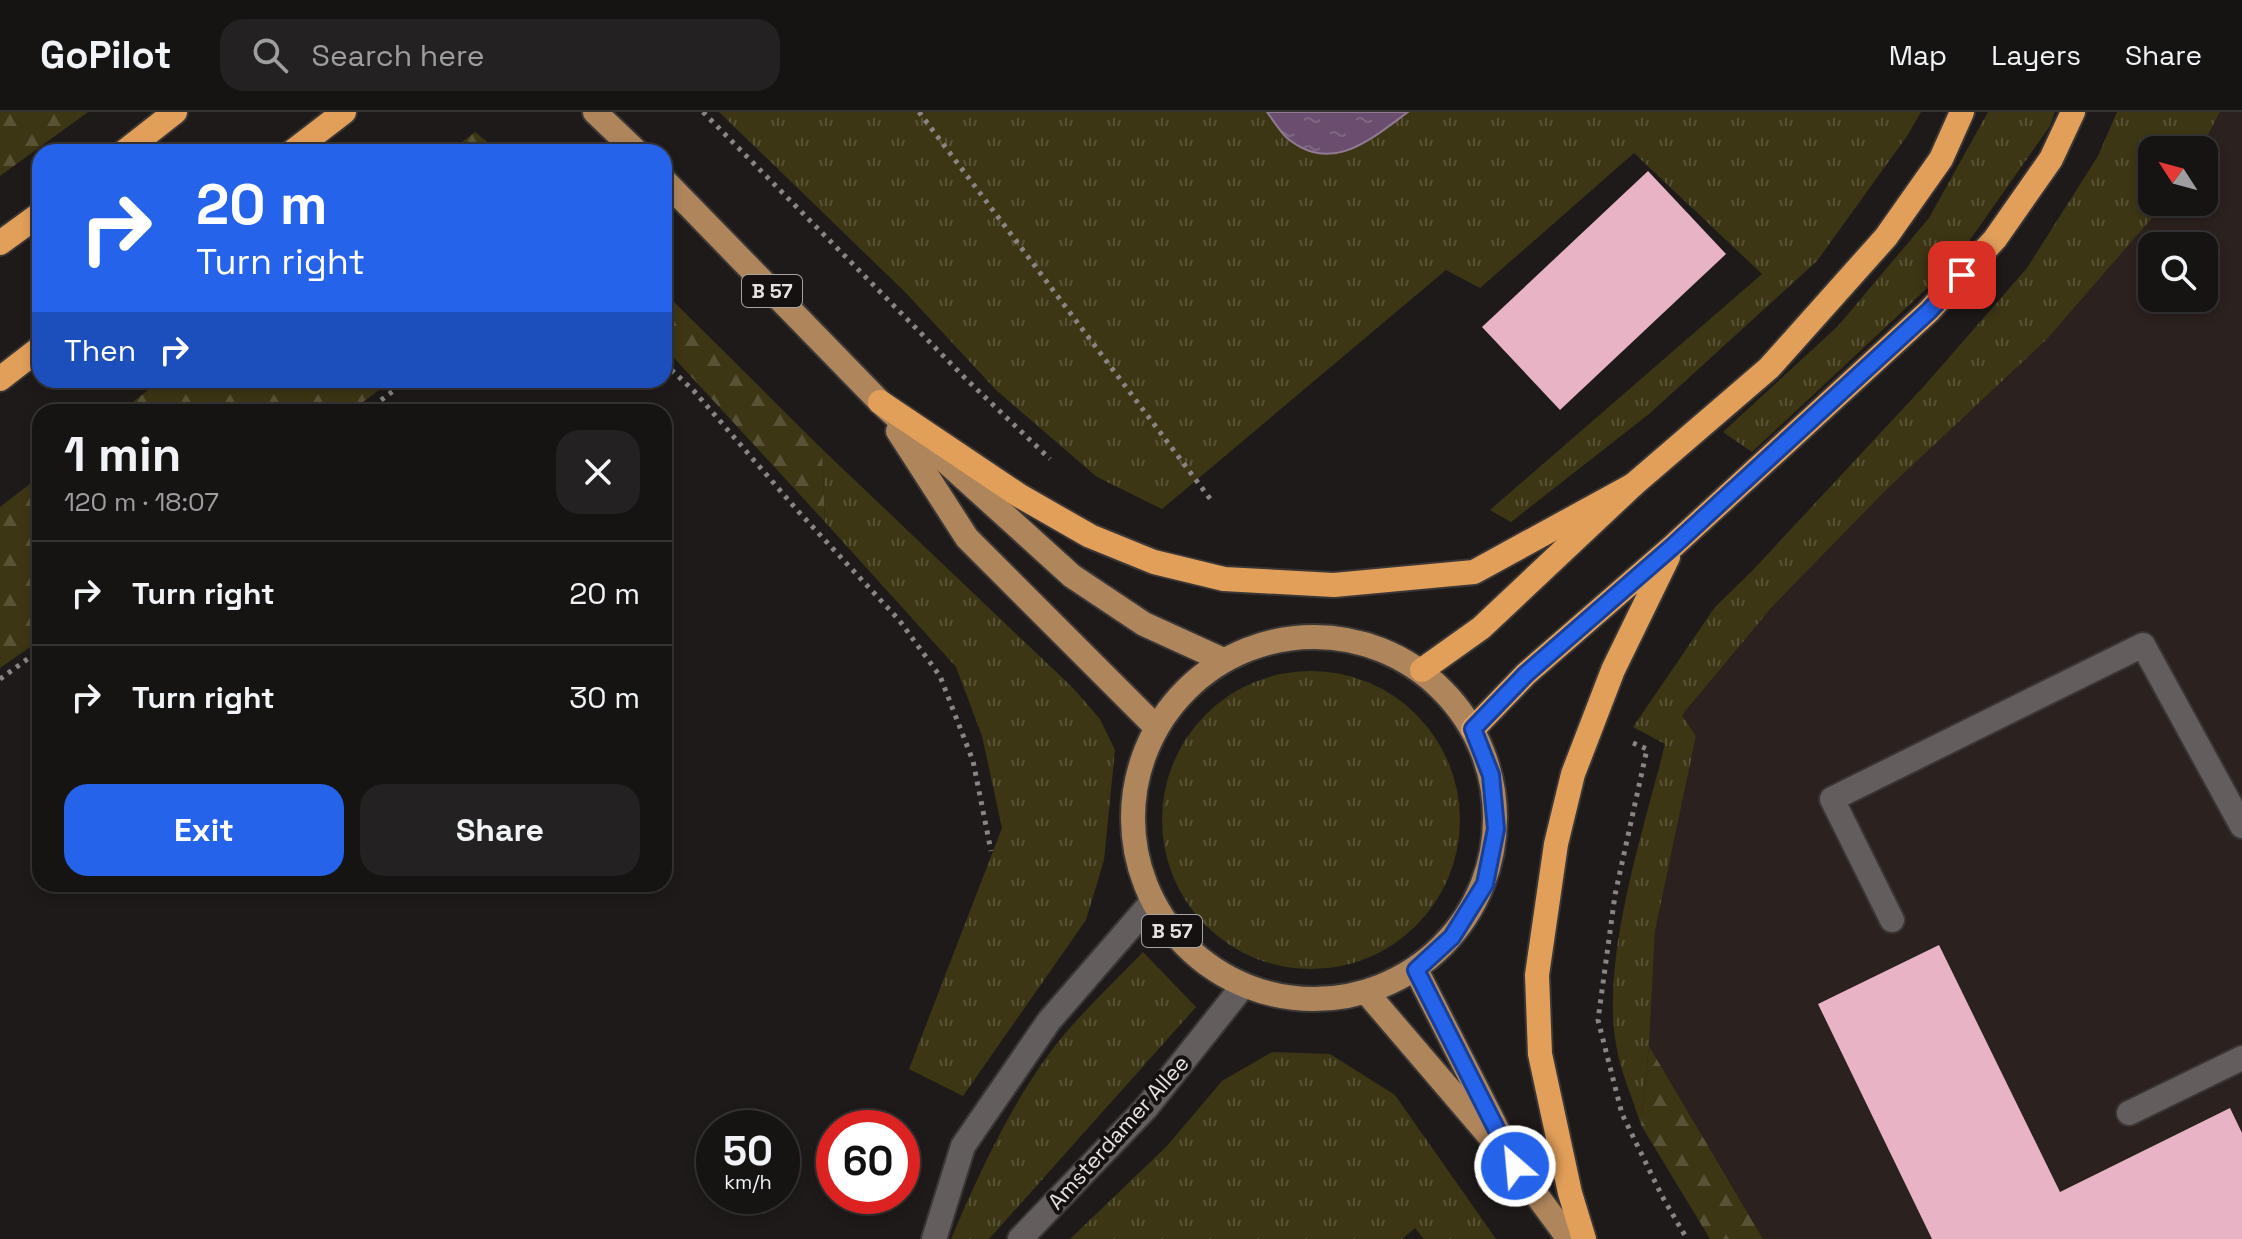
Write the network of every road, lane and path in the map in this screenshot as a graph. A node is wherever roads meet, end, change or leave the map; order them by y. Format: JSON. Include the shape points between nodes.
{"nodes":[{"id":1,"x":175,"y":112,"type":"edge"},
{"id":2,"x":344,"y":112,"type":"edge"},
{"id":3,"x":595,"y":112,"type":"edge"},
{"id":4,"x":919,"y":112,"type":"edge"},
{"id":5,"x":1962,"y":112,"type":"edge"},
{"id":6,"x":2073,"y":112,"type":"edge"},
{"id":7,"x":134,"y":144,"type":"edge"},
{"id":8,"x":302,"y":144,"type":"edge"},
{"id":9,"x":629,"y":144,"type":"edge"},
{"id":10,"x":672,"y":188,"type":"edge"},
{"id":11,"x":32,"y":220,"type":"edge"},
{"id":12,"x":0,"y":243,"type":"edge"},
{"id":13,"x":32,"y":354,"type":"edge"},
{"id":14,"x":672,"y":370,"type":"edge"},
{"id":15,"x":0,"y":379,"type":"edge"},
{"id":16,"x":397,"y":388,"type":"edge"},
{"id":17,"x":880,"y":402,"type":"junction"},
{"id":18,"x":376,"y":404,"type":"edge"},
{"id":19,"x":1633,"y":485,"type":"junction"},
{"id":20,"x":1211,"y":500,"type":"dead end"},
{"id":21,"x":1672,"y":547,"type":"junction"},
{"id":22,"x":32,"y":656,"type":"edge"},
{"id":23,"x":1223,"y":660,"type":"junction"},
{"id":24,"x":1422,"y":670,"type":"junction"},
{"id":25,"x":0,"y":679,"type":"edge"},
{"id":26,"x":1156,"y":727,"type":"junction"},
{"id":27,"x":1473,"y":729,"type":"junction"},
{"id":28,"x":2242,"y":826,"type":"edge"},
{"id":29,"x":991,"y":851,"type":"dead end"},
{"id":30,"x":1152,"y":902,"type":"junction"},
{"id":31,"x":1892,"y":920,"type":"dead end"},
{"id":32,"x":1416,"y":970,"type":"junction"},
{"id":33,"x":1243,"y":986,"type":"junction"},
{"id":34,"x":1367,"y":993,"type":"junction"},
{"id":35,"x":2242,"y":1058,"type":"edge"},
{"id":36,"x":2129,"y":1113,"type":"dead end"},
{"id":37,"x":1515,"y":1166,"type":"junction"},
{"id":38,"x":934,"y":1239,"type":"edge"},
{"id":39,"x":1020,"y":1239,"type":"edge"},
{"id":40,"x":1569,"y":1239,"type":"edge"},
{"id":41,"x":1584,"y":1239,"type":"edge"}],
"edges":[{"from":1,"to":7,"type":"highway"},
{"from":2,"to":8,"type":"highway"},
{"from":3,"to":9,"type":"main road"},
{"from":4,"to":20,"type":"path"},
{"from":5,"to":19,"type":"highway","via":[[1941,159],[1886,237],[1769,368]]},
{"from":6,"to":21,"type":"highway","via":[[2051,159],[1995,239],[1929,311]]},
{"from":10,"to":17,"type":"main road","number":"B 57"},
{"from":11,"to":12,"type":"highway"},
{"from":13,"to":15,"type":"highway"},
{"from":14,"to":29,"type":"path","via":[[899,620],[940,676],[973,761]]},
{"from":16,"to":18,"type":"path"},
{"from":17,"to":19,"type":"highway","via":[[1090,536],[1154,562],[1224,579],[1334,585],[1474,572]]},
{"from":17,"to":23,"type":"main road","number":"B 57","via":[[1072,576],[1144,624]]},
{"from":17,"to":26,"type":"main road","number":"B 57","via":[[967,538]]},
{"from":19,"to":24,"type":"highway","via":[[1481,628]]},
{"from":21,"to":27,"type":"highway","via":[[1526,674]]},
{"from":21,"to":41,"type":"highway","via":[[1613,670],[1573,774],[1556,844],[1539,962],[1540,1054]]},
{"from":22,"to":25,"type":"path"},
{"from":23,"to":24,"type":"main road","number":"B 57","via":[[1259,644],[1313,636],[1366,643]]},
{"from":23,"to":26,"type":"main road","number":"B 57","via":[[1182,693]]},
{"from":24,"to":27,"type":"main road","number":"B 57","via":[[1447,692]]},
{"from":26,"to":30,"type":"main road","number":"B 57","via":[[1140,766],[1131,811],[1136,858]]},
{"from":27,"to":32,"type":"main road","number":"B 57","via":[[1491,775],[1496,829],[1485,884],[1452,937]]},
{"from":28,"to":31,"type":"street","via":[[2143,645],[1832,799]]},
{"from":30,"to":33,"type":"main road","number":"B 57","via":[[1179,942],[1216,973]]},
{"from":30,"to":38,"type":"street","via":[[1049,1021],[963,1146]]},
{"from":32,"to":34,"type":"main road","number":"B 57"},
{"from":32,"to":37,"type":"main road"},
{"from":33,"to":34,"type":"main road","number":"B 57","via":[[1313,1001]]},
{"from":33,"to":39,"type":"street","name":"Amsterdamer Allee","via":[[1146,1108]]},
{"from":34,"to":37,"type":"main road"},
{"from":35,"to":36,"type":"street"},
{"from":37,"to":40,"type":"main road"}]}
